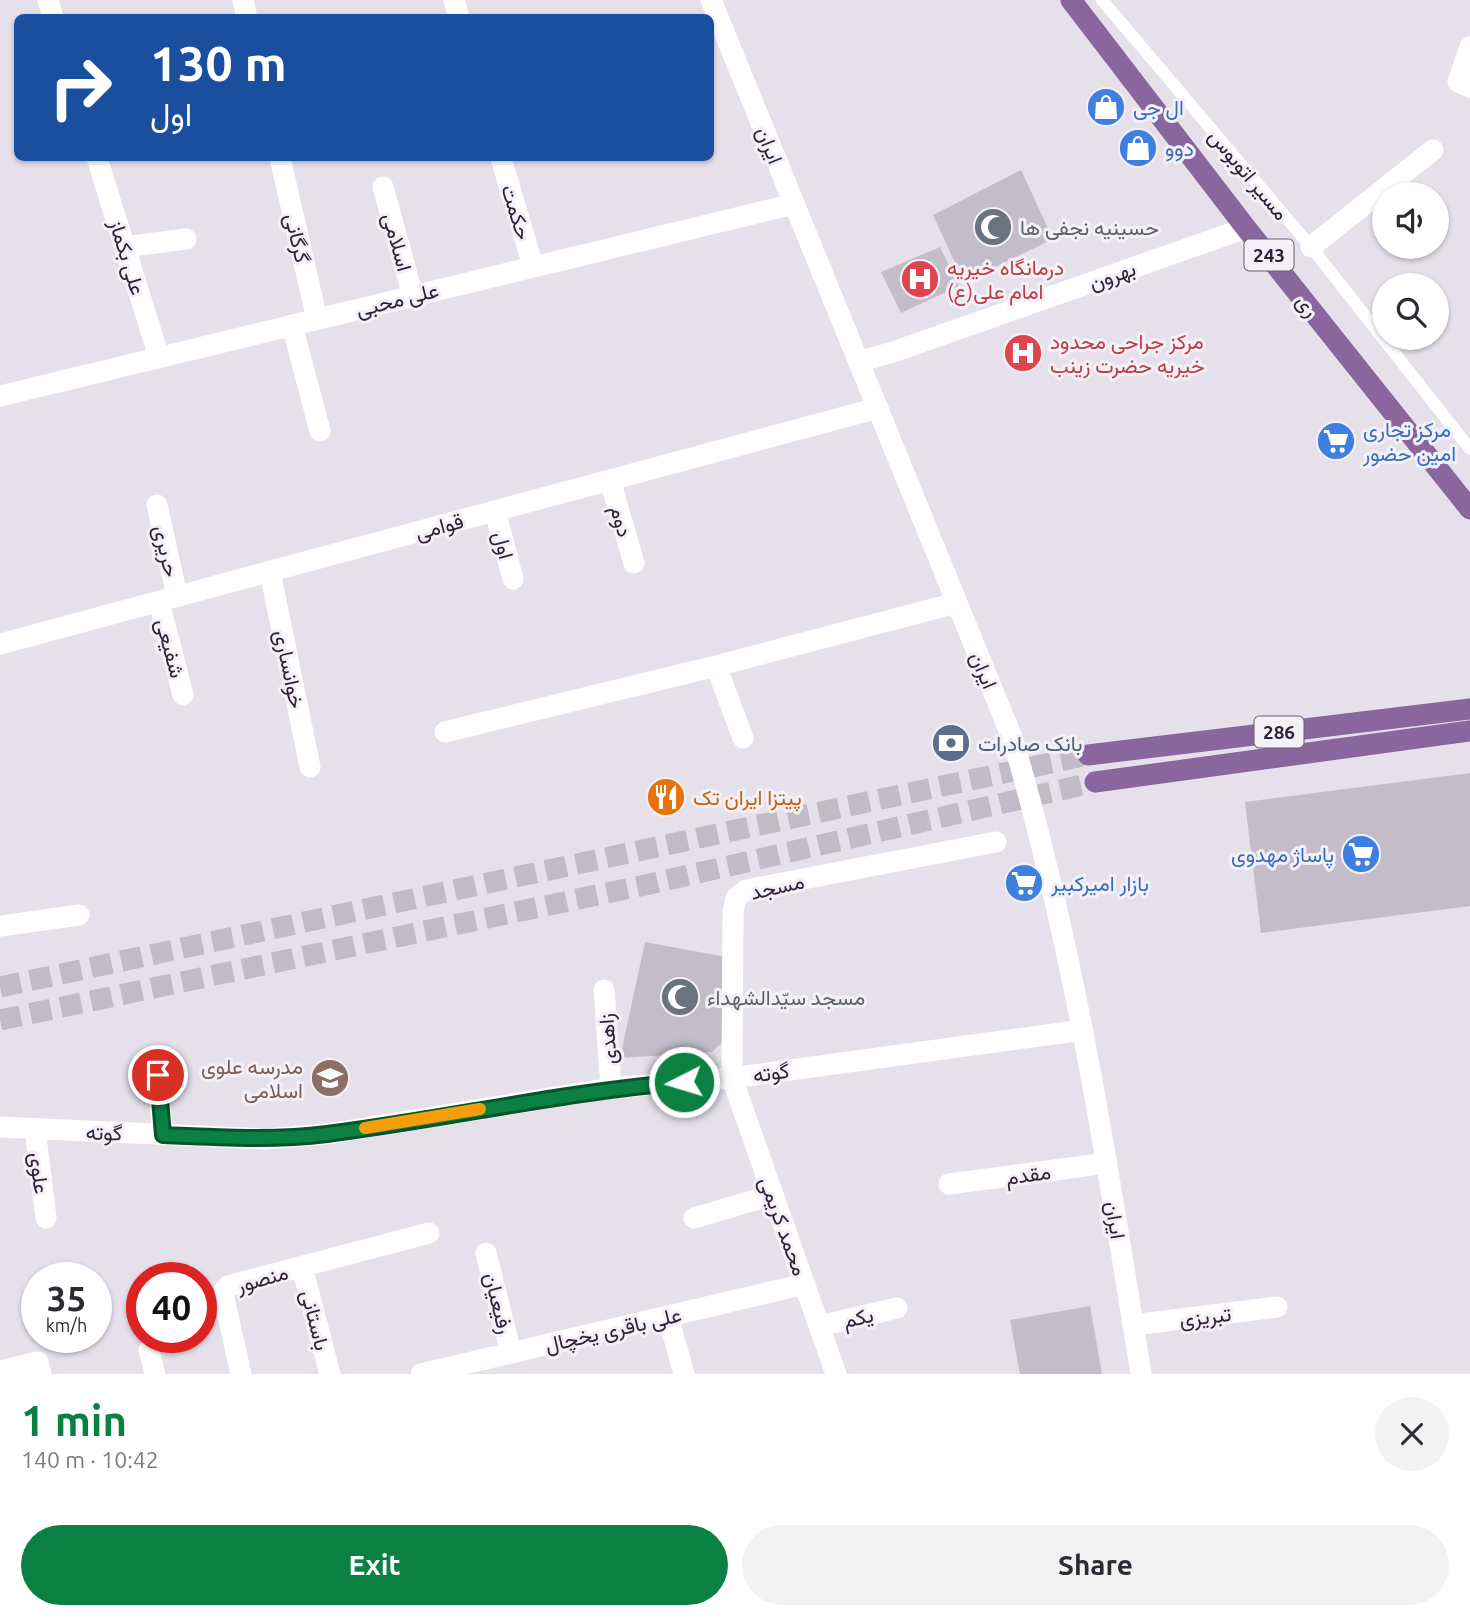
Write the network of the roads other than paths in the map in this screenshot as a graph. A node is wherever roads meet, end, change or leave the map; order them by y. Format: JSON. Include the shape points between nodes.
{"nodes":[{"id":1,"x":711,"y":0,"type":"edge"},
{"id":2,"x":1071,"y":0,"type":"edge"},
{"id":3,"x":1102,"y":0,"type":"edge"},
{"id":4,"x":1470,"y":47,"type":"edge"},
{"id":5,"x":1470,"y":87,"type":"edge"},
{"id":6,"x":1433,"y":150,"type":"dead end"},
{"id":7,"x":98,"y":161,"type":"edge"},
{"id":8,"x":281,"y":161,"type":"edge"},
{"id":9,"x":502,"y":161,"type":"edge"},
{"id":10,"x":383,"y":187,"type":"dead end"},
{"id":11,"x":794,"y":204,"type":"junction"},
{"id":12,"x":1246,"y":228,"type":"junction"},
{"id":13,"x":186,"y":239,"type":"dead end"},
{"id":14,"x":125,"y":247,"type":"junction"},
{"id":15,"x":1311,"y":247,"type":"junction"},
{"id":16,"x":533,"y":266,"type":"junction"},
{"id":17,"x":413,"y":296,"type":"junction"},
{"id":18,"x":317,"y":319,"type":"junction"},
{"id":19,"x":292,"y":325,"type":"junction"},
{"id":20,"x":159,"y":357,"type":"junction"},
{"id":21,"x":859,"y":362,"type":"junction"},
{"id":22,"x":0,"y":396,"type":"edge"},
{"id":23,"x":878,"y":408,"type":"junction"},
{"id":24,"x":320,"y":431,"type":"dead end"},
{"id":25,"x":1470,"y":449,"type":"edge"},
{"id":26,"x":610,"y":480,"type":"junction"},
{"id":27,"x":157,"y":505,"type":"dead end"},
{"id":28,"x":1470,"y":509,"type":"edge"},
{"id":29,"x":495,"y":511,"type":"junction"},
{"id":30,"x":634,"y":563,"type":"dead end"},
{"id":31,"x":270,"y":572,"type":"junction"},
{"id":32,"x":513,"y":579,"type":"dead end"},
{"id":33,"x":168,"y":599,"type":"junction"},
{"id":34,"x":956,"y":603,"type":"junction"},
{"id":35,"x":0,"y":644,"type":"edge"},
{"id":36,"x":716,"y":666,"type":"junction"},
{"id":37,"x":183,"y":695,"type":"dead end"},
{"id":38,"x":1470,"y":709,"type":"edge"},
{"id":39,"x":1470,"y":731,"type":"edge"},
{"id":40,"x":444,"y":732,"type":"dead end"},
{"id":41,"x":743,"y":738,"type":"dead end"},
{"id":42,"x":1088,"y":755,"type":"tunnel mouth"},
{"id":43,"x":310,"y":767,"type":"dead end"},
{"id":44,"x":1095,"y":782,"type":"tunnel mouth"},
{"id":45,"x":996,"y":842,"type":"dead end"},
{"id":46,"x":79,"y":915,"type":"dead end"},
{"id":47,"x":0,"y":926,"type":"edge"},
{"id":48,"x":604,"y":990,"type":"dead end"},
{"id":49,"x":1083,"y":1030,"type":"junction"},
{"id":50,"x":158,"y":1075,"type":"dead end"},
{"id":51,"x":732,"y":1078,"type":"junction"},
{"id":52,"x":611,"y":1088,"type":"junction"},
{"id":53,"x":0,"y":1127,"type":"edge"},
{"id":54,"x":35,"y":1129,"type":"junction"},
{"id":55,"x":163,"y":1135,"type":"junction"},
{"id":56,"x":1107,"y":1163,"type":"junction"},
{"id":57,"x":949,"y":1184,"type":"dead end"},
{"id":58,"x":772,"y":1195,"type":"junction"},
{"id":59,"x":694,"y":1217,"type":"dead end"},
{"id":60,"x":46,"y":1218,"type":"dead end"},
{"id":61,"x":429,"y":1233,"type":"dead end"},
{"id":62,"x":486,"y":1253,"type":"dead end"},
{"id":63,"x":302,"y":1267,"type":"junction"},
{"id":64,"x":805,"y":1284,"type":"junction"},
{"id":65,"x":1277,"y":1307,"type":"dead end"},
{"id":66,"x":897,"y":1308,"type":"dead end"},
{"id":67,"x":668,"y":1316,"type":"junction"},
{"id":68,"x":1133,"y":1325,"type":"junction"},
{"id":69,"x":819,"y":1326,"type":"junction"},
{"id":70,"x":150,"y":1353,"type":"edge"},
{"id":71,"x":511,"y":1353,"type":"junction"},
{"id":72,"x":467,"y":1369,"type":"edge"},
{"id":73,"x":0,"y":1371,"type":"edge"},
{"id":74,"x":41,"y":1374,"type":"edge"},
{"id":75,"x":155,"y":1374,"type":"edge"},
{"id":76,"x":241,"y":1374,"type":"edge"},
{"id":77,"x":330,"y":1374,"type":"edge"},
{"id":78,"x":421,"y":1374,"type":"edge"},
{"id":79,"x":684,"y":1374,"type":"edge"},
{"id":80,"x":836,"y":1374,"type":"edge"},
{"id":81,"x":1141,"y":1374,"type":"edge"}],
"edges":[{"from":1,"to":11,"type":"street","name":"ایران"},
{"from":2,"to":12,"type":"main road","name":"ری","number":"243"},
{"from":3,"to":15,"type":"lane","name":"مسیر اتوبوس"},
{"from":4,"to":5,"type":"street","via":[[1458,82]]},
{"from":6,"to":15,"type":"street"},
{"from":7,"to":14,"type":"street","name":"علی بکماز"},
{"from":8,"to":18,"type":"street","name":"گرگانی"},
{"from":9,"to":16,"type":"street","name":"حکمت"},
{"from":10,"to":17,"type":"street","name":"اسلامی"},
{"from":11,"to":16,"type":"street","name":"علی محبی"},
{"from":11,"to":21,"type":"street","name":"ایران"},
{"from":12,"to":21,"type":"street","name":"بهرون"},
{"from":12,"to":28,"type":"main road","name":"ری","number":"243"},
{"from":13,"to":14,"type":"street"},
{"from":14,"to":20,"type":"street","name":"علی بکماز"},
{"from":15,"to":25,"type":"lane","name":"مسیر اتوبوس"},
{"from":16,"to":17,"type":"street","name":"علی محبی"},
{"from":17,"to":18,"type":"street","name":"علی محبی"},
{"from":18,"to":19,"type":"street","name":"علی محبی"},
{"from":19,"to":20,"type":"street","name":"علی محبی"},
{"from":19,"to":24,"type":"street"},
{"from":20,"to":22,"type":"street","name":"علی محبی"},
{"from":21,"to":23,"type":"street","name":"ایران"},
{"from":23,"to":26,"type":"street","name":"قوامی"},
{"from":23,"to":34,"type":"street","name":"ایران"},
{"from":26,"to":29,"type":"street","name":"قوامی"},
{"from":26,"to":30,"type":"street","name":"دوم"},
{"from":27,"to":33,"type":"street","name":"حریری"},
{"from":29,"to":31,"type":"street","name":"قوامی"},
{"from":29,"to":32,"type":"street","name":"اول"},
{"from":31,"to":33,"type":"street","name":"قوامی"},
{"from":31,"to":43,"type":"street","name":"خوانساری"},
{"from":33,"to":35,"type":"street","name":"قوامی"},
{"from":33,"to":37,"type":"street","name":"شفیعی"},
{"from":34,"to":36,"type":"street"},
{"from":34,"to":49,"type":"street","name":"ایران","via":[[1013,740]]},
{"from":36,"to":40,"type":"street"},
{"from":36,"to":41,"type":"street"},
{"from":38,"to":42,"type":"main road","number":"286"},
{"from":39,"to":44,"type":"main road","number":"286"},
{"from":45,"to":51,"type":"street","name":"مسجد","via":[[747,890],[736,898]]},
{"from":46,"to":47,"type":"street"},
{"from":48,"to":52,"type":"street","name":"زاهدی"},
{"from":49,"to":51,"type":"street","name":"گوته"},
{"from":49,"to":56,"type":"street","name":"ایران"},
{"from":50,"to":55,"type":"street"},
{"from":51,"to":52,"type":"street","name":"گوته"},
{"from":51,"to":58,"type":"street","name":"محمد کریمی"},
{"from":52,"to":55,"type":"street","name":"گوته","via":[[327,1134],[266,1139]]},
{"from":53,"to":54,"type":"street","name":"گوته"},
{"from":54,"to":55,"type":"street","name":"گوته"},
{"from":54,"to":60,"type":"street","name":"علوی"},
{"from":56,"to":57,"type":"street","name":"مقدم"},
{"from":56,"to":68,"type":"street","name":"ایران"},
{"from":58,"to":59,"type":"street"},
{"from":58,"to":64,"type":"street","name":"محمد کریمی"},
{"from":61,"to":63,"type":"street"},
{"from":62,"to":71,"type":"street","name":"رفیعیان"},
{"from":63,"to":76,"type":"street","name":"منصور","via":[[228,1286],[223,1292]]},
{"from":63,"to":77,"type":"street","name":"باستانی"},
{"from":64,"to":67,"type":"street","name":"علی باقری یخچال"},
{"from":64,"to":69,"type":"street","name":"محمد کریمی"},
{"from":65,"to":68,"type":"street","name":"تبریزی"},
{"from":66,"to":69,"type":"street","name":"یکم"},
{"from":67,"to":71,"type":"street","name":"علی باقری یخچال"},
{"from":67,"to":79,"type":"street"},
{"from":68,"to":81,"type":"street","name":"ایران"},
{"from":69,"to":80,"type":"street","name":"محمد کریمی"},
{"from":70,"to":75,"type":"street"},
{"from":71,"to":72,"type":"street","name":"علی باقری یخچال"},
{"from":72,"to":78,"type":"street","name":"علی باقری یخچال"},
{"from":73,"to":74,"type":"street","via":[[38,1362]]}]}
